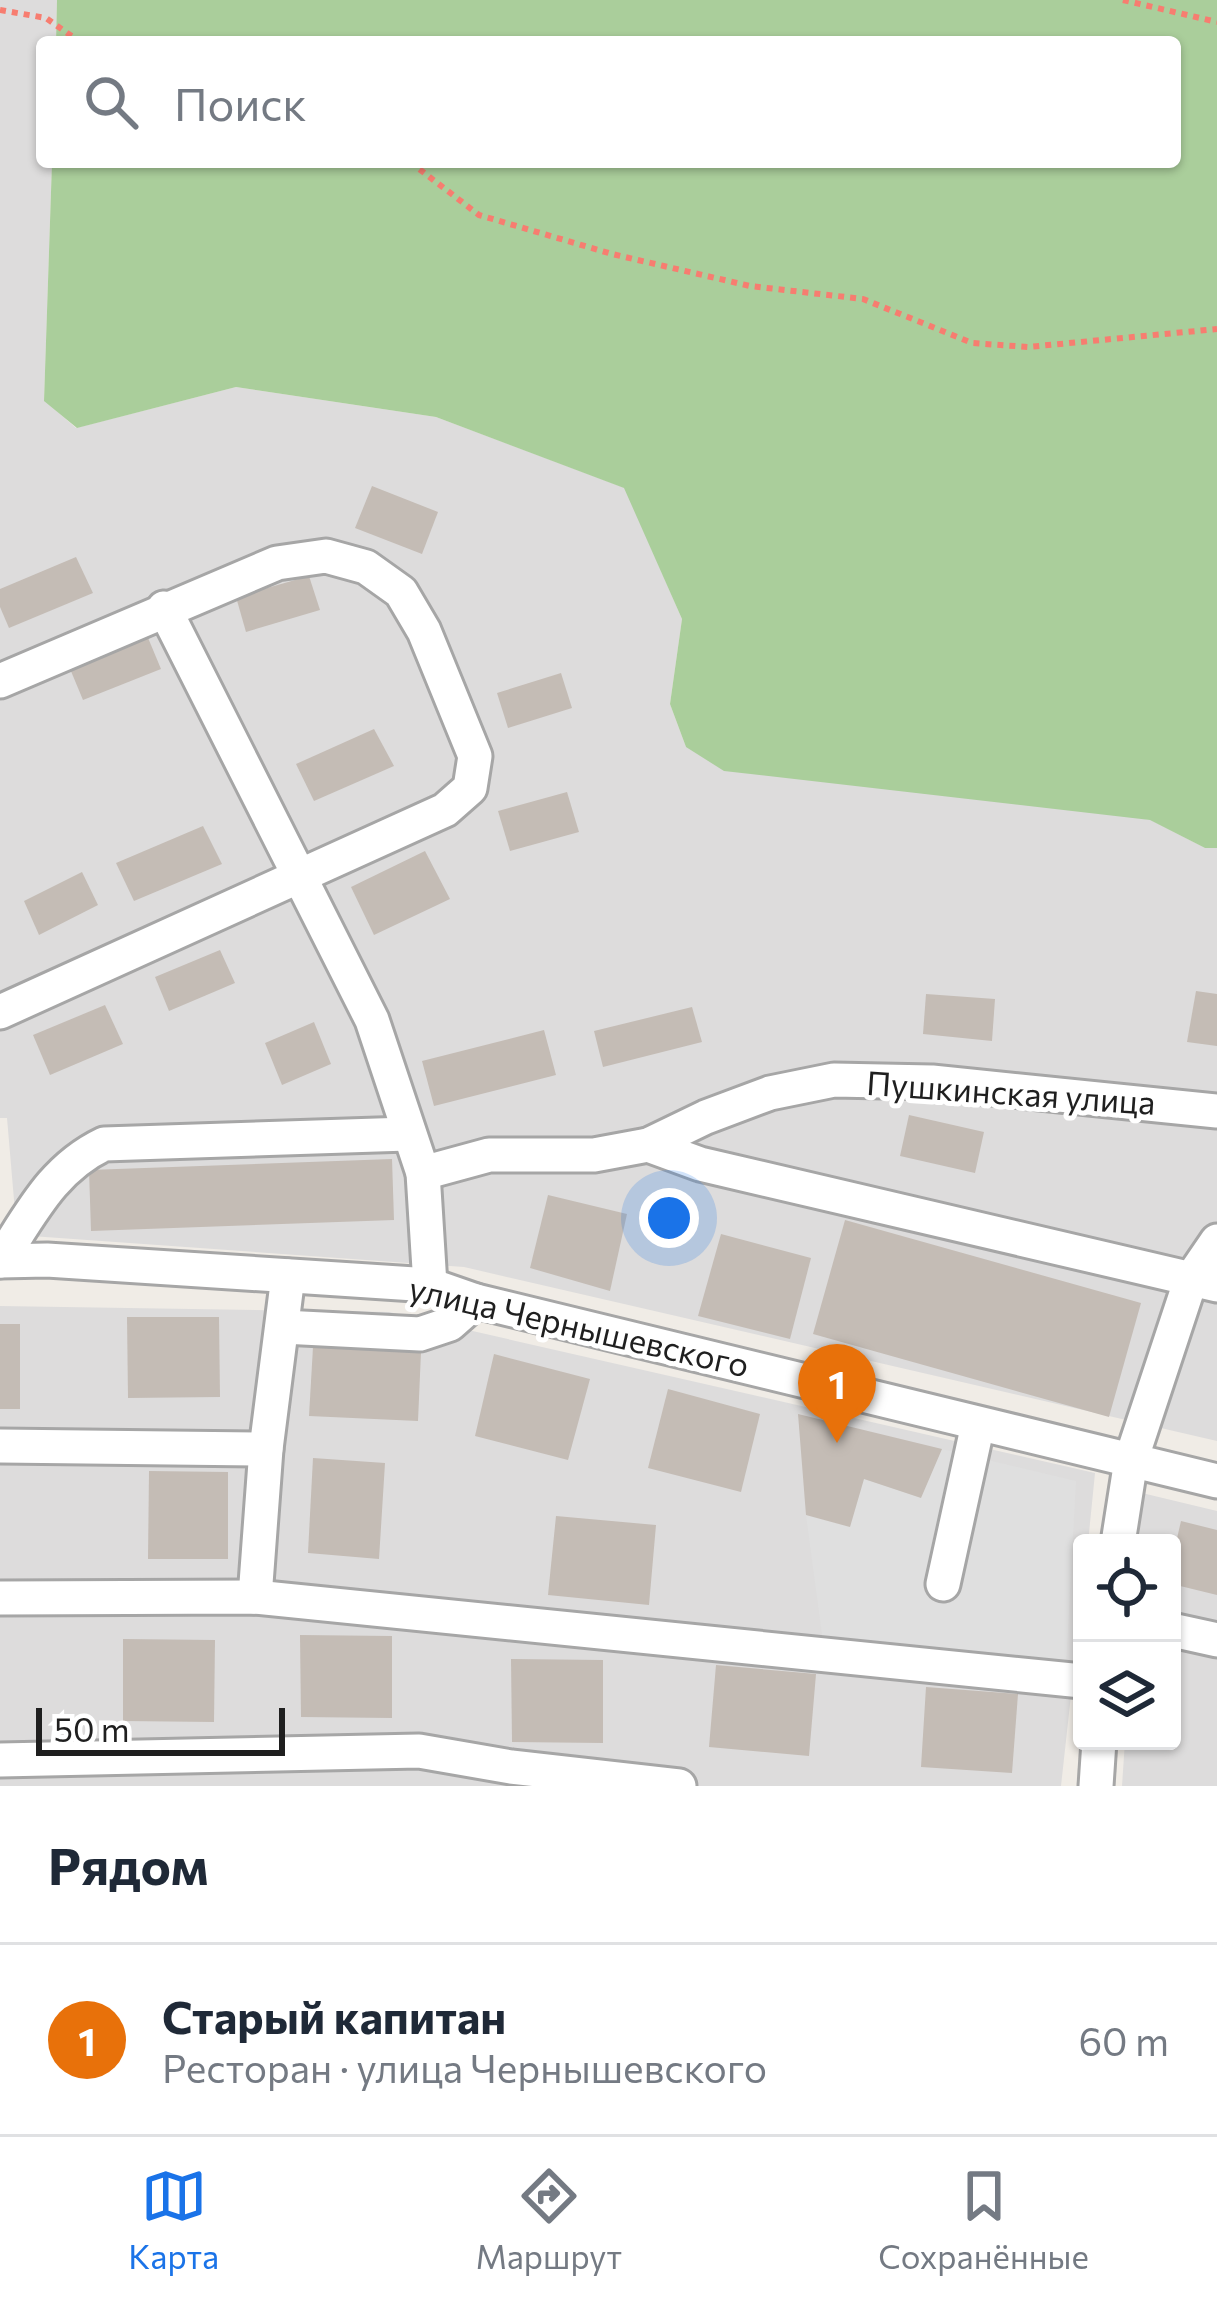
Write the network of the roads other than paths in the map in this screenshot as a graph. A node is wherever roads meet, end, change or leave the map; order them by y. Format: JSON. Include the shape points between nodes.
{"nodes":[{"id":1,"x":164,"y":608,"type":"junction"},
{"id":2,"x":0,"y":681,"type":"edge"},
{"id":3,"x":297,"y":878,"type":"junction"},
{"id":4,"x":0,"y":1012,"type":"edge"},
{"id":5,"x":1217,"y":1111,"type":"edge"},
{"id":6,"x":408,"y":1134,"type":"junction"},
{"id":7,"x":648,"y":1145,"type":"junction"},
{"id":8,"x":423,"y":1173,"type":"junction"},
{"id":9,"x":1217,"y":1240,"type":"edge"},
{"id":10,"x":0,"y":1261,"type":"edge"},
{"id":11,"x":288,"y":1276,"type":"junction"},
{"id":12,"x":1204,"y":1282,"type":"edge"},
{"id":13,"x":430,"y":1285,"type":"junction"},
{"id":14,"x":476,"y":1301,"type":"junction"},
{"id":15,"x":283,"y":1327,"type":"junction"},
{"id":16,"x":978,"y":1424,"type":"junction"},
{"id":17,"x":0,"y":1446,"type":"edge"},
{"id":18,"x":266,"y":1449,"type":"junction"},
{"id":19,"x":1132,"y":1460,"type":"junction"},
{"id":20,"x":1217,"y":1481,"type":"edge"},
{"id":21,"x":1120,"y":1534,"type":"edge"},
{"id":22,"x":943,"y":1584,"type":"dead end"},
{"id":23,"x":255,"y":1597,"type":"junction"},
{"id":24,"x":0,"y":1598,"type":"edge"},
{"id":25,"x":1181,"y":1632,"type":"edge"},
{"id":26,"x":1217,"y":1640,"type":"edge"},
{"id":27,"x":1073,"y":1681,"type":"edge"},
{"id":28,"x":1098,"y":1750,"type":"edge"},
{"id":29,"x":0,"y":1760,"type":"edge"},
{"id":30,"x":470,"y":1773,"type":"edge"},
{"id":31,"x":680,"y":1786,"type":"edge"},
{"id":32,"x":1096,"y":1786,"type":"edge"}],
"edges":[{"from":1,"to":2,"type":"street"},
{"from":1,"to":3,"type":"street"},
{"from":1,"to":3,"type":"street","via":[[277,563],[326,556],[366,567],[401,592],[424,631],[475,756],[470,788],[445,810]]},
{"from":3,"to":4,"type":"street"},
{"from":3,"to":6,"type":"street","via":[[372,1020]]},
{"from":5,"to":7,"type":"street","name":"Пушкинская улица","via":[[834,1080],[770,1093]]},
{"from":6,"to":8,"type":"street"},
{"from":6,"to":10,"type":"street","via":[[104,1144],[55,1178]]},
{"from":7,"to":8,"type":"street","name":"Пушкинская улица","via":[[594,1155],[489,1155]]},
{"from":7,"to":12,"type":"street","via":[[700,1164]]},
{"from":8,"to":13,"type":"street"},
{"from":9,"to":12,"type":"street"},
{"from":10,"to":11,"type":"street","name":"улица Чернышевского"},
{"from":11,"to":13,"type":"street","name":"улица Чернышевского"},
{"from":11,"to":15,"type":"street"},
{"from":12,"to":19,"type":"street"},
{"from":13,"to":14,"type":"street","name":"улица Чернышевского"},
{"from":14,"to":15,"type":"street","via":[[450,1324],[420,1334]]},
{"from":14,"to":16,"type":"street","name":"улица Чернышевского"},
{"from":15,"to":18,"type":"street"},
{"from":16,"to":19,"type":"street","name":"улица Чернышевского"},
{"from":16,"to":22,"type":"street"},
{"from":17,"to":18,"type":"street"},
{"from":18,"to":23,"type":"street"},
{"from":19,"to":20,"type":"street","name":"улица Чернышевского"},
{"from":19,"to":21,"type":"street"},
{"from":23,"to":24,"type":"street"},
{"from":23,"to":27,"type":"street"},
{"from":25,"to":26,"type":"street"},
{"from":28,"to":32,"type":"street"},
{"from":29,"to":30,"type":"street","via":[[419,1751]]},
{"from":30,"to":31,"type":"street"}]}
